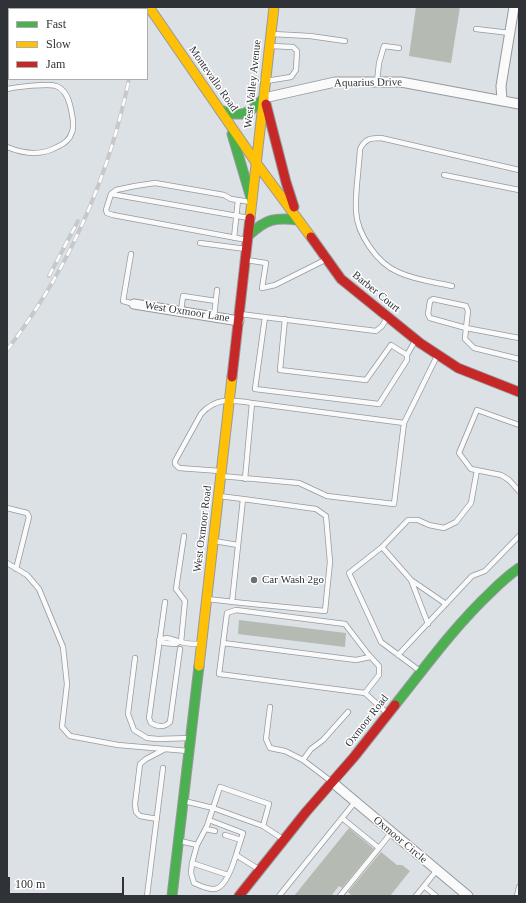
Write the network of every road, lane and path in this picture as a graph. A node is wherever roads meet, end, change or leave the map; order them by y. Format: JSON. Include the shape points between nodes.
{"nodes":[{"id":1,"x":149,"y":7,"type":"edge"},
{"id":2,"x":514,"y":7,"type":"edge"},
{"id":3,"x":271,"y":8,"type":"edge"},
{"id":4,"x":476,"y":29,"type":"dead end"},
{"id":5,"x":510,"y":33,"type":"junction"},
{"id":6,"x":270,"y":34,"type":"junction"},
{"id":7,"x":345,"y":41,"type":"dead end"},
{"id":8,"x":269,"y":46,"type":"junction"},
{"id":9,"x":399,"y":48,"type":"dead end"},
{"id":10,"x":266,"y":81,"type":"junction"},
{"id":11,"x":377,"y":82,"type":"junction"},
{"id":12,"x":7,"y":89,"type":"edge"},
{"id":13,"x":264,"y":98,"type":"junction"},
{"id":14,"x":502,"y":100,"type":"junction"},
{"id":15,"x":519,"y":104,"type":"edge"},
{"id":16,"x":220,"y":110,"type":"junction"},
{"id":17,"x":229,"y":123,"type":"junction"},
{"id":18,"x":7,"y":147,"type":"edge"},
{"id":19,"x":257,"y":164,"type":"junction"},
{"id":20,"x":519,"y":170,"type":"edge"},
{"id":21,"x":444,"y":175,"type":"dead end"},
{"id":22,"x":519,"y":190,"type":"edge"},
{"id":23,"x":111,"y":194,"type":"junction"},
{"id":24,"x":238,"y":200,"type":"junction"},
{"id":25,"x":253,"y":202,"type":"junction"},
{"id":26,"x":236,"y":216,"type":"junction"},
{"id":27,"x":251,"y":219,"type":"junction"},
{"id":28,"x":298,"y":220,"type":"junction"},
{"id":29,"x":249,"y":237,"type":"junction"},
{"id":30,"x":234,"y":238,"type":"junction"},
{"id":31,"x":200,"y":243,"type":"dead end"},
{"id":32,"x":247,"y":250,"type":"junction"},
{"id":33,"x":131,"y":254,"type":"dead end"},
{"id":34,"x":327,"y":259,"type":"junction"},
{"id":35,"x":246,"y":260,"type":"junction"},
{"id":36,"x":452,"y":286,"type":"dead end"},
{"id":37,"x":217,"y":290,"type":"dead end"},
{"id":38,"x":216,"y":301,"type":"junction"},
{"id":39,"x":134,"y":304,"type":"joint"},
{"id":40,"x":181,"y":312,"type":"junction"},
{"id":41,"x":214,"y":317,"type":"junction"},
{"id":42,"x":240,"y":317,"type":"junction"},
{"id":43,"x":265,"y":317,"type":"junction"},
{"id":44,"x":388,"y":317,"type":"junction"},
{"id":45,"x":285,"y":319,"type":"junction"},
{"id":46,"x":466,"y":328,"type":"junction"},
{"id":47,"x":519,"y":338,"type":"edge"},
{"id":48,"x":416,"y":340,"type":"junction"},
{"id":49,"x":438,"y":354,"type":"junction"},
{"id":50,"x":407,"y":355,"type":"junction"},
{"id":51,"x":519,"y":359,"type":"edge"},
{"id":52,"x":519,"y":392,"type":"edge"},
{"id":53,"x":230,"y":399,"type":"junction"},
{"id":54,"x":252,"y":403,"type":"junction"},
{"id":55,"x":404,"y":423,"type":"junction"},
{"id":56,"x":519,"y":425,"type":"edge"},
{"id":57,"x":477,"y":470,"type":"junction"},
{"id":58,"x":222,"y":474,"type":"junction"},
{"id":59,"x":245,"y":479,"type":"junction"},
{"id":60,"x":519,"y":491,"type":"edge"},
{"id":61,"x":219,"y":496,"type":"junction"},
{"id":62,"x":243,"y":499,"type":"junction"},
{"id":63,"x":7,"y":508,"type":"edge"},
{"id":64,"x":184,"y":536,"type":"dead end"},
{"id":65,"x":519,"y":536,"type":"edge"},
{"id":66,"x":214,"y":542,"type":"junction"},
{"id":67,"x":238,"y":545,"type":"junction"},
{"id":68,"x":382,"y":547,"type":"junction"},
{"id":69,"x":7,"y":563,"type":"edge"},
{"id":70,"x":519,"y":568,"type":"edge"},
{"id":71,"x":16,"y":569,"type":"junction"},
{"id":72,"x":410,"y":580,"type":"junction"},
{"id":73,"x":207,"y":599,"type":"junction"},
{"id":74,"x":165,"y":602,"type":"dead end"},
{"id":75,"x":232,"y":602,"type":"junction"},
{"id":76,"x":446,"y":604,"type":"junction"},
{"id":77,"x":428,"y":624,"type":"junction"},
{"id":78,"x":159,"y":640,"type":"junction"},
{"id":79,"x":180,"y":642,"type":"junction"},
{"id":80,"x":223,"y":643,"type":"junction"},
{"id":81,"x":202,"y":645,"type":"junction"},
{"id":82,"x":180,"y":649,"type":"dead end"},
{"id":83,"x":398,"y":655,"type":"junction"},
{"id":84,"x":370,"y":657,"type":"junction"},
{"id":85,"x":135,"y":658,"type":"dead end"},
{"id":86,"x":421,"y":672,"type":"junction"},
{"id":87,"x":365,"y":693,"type":"junction"},
{"id":88,"x":270,"y":707,"type":"dead end"},
{"id":89,"x":348,"y":712,"type":"dead end"},
{"id":90,"x":388,"y":714,"type":"junction"},
{"id":91,"x":147,"y":738,"type":"junction"},
{"id":92,"x":191,"y":738,"type":"junction"},
{"id":93,"x":143,"y":747,"type":"junction"},
{"id":94,"x":166,"y":749,"type":"junction"},
{"id":95,"x":190,"y":751,"type":"junction"},
{"id":96,"x":303,"y":760,"type":"junction"},
{"id":97,"x":163,"y":768,"type":"dead end"},
{"id":98,"x":332,"y":782,"type":"junction"},
{"id":99,"x":184,"y":801,"type":"junction"},
{"id":100,"x":355,"y":802,"type":"junction"},
{"id":101,"x":213,"y":808,"type":"junction"},
{"id":102,"x":342,"y":818,"type":"junction"},
{"id":103,"x":157,"y":819,"type":"junction"},
{"id":104,"x":209,"y":820,"type":"junction"},
{"id":105,"x":262,"y":826,"type":"junction"},
{"id":106,"x":206,"y":829,"type":"junction"},
{"id":107,"x":215,"y":831,"type":"dead end"},
{"id":108,"x":391,"y":833,"type":"junction"},
{"id":109,"x":224,"y":835,"type":"dead end"},
{"id":110,"x":241,"y":840,"type":"junction"},
{"id":111,"x":284,"y":840,"type":"junction"},
{"id":112,"x":180,"y":841,"type":"junction"},
{"id":113,"x":197,"y":845,"type":"junction"},
{"id":114,"x":379,"y":848,"type":"junction"},
{"id":115,"x":236,"y":856,"type":"junction"},
{"id":116,"x":192,"y":863,"type":"junction"},
{"id":117,"x":260,"y":870,"type":"junction"},
{"id":118,"x":437,"y":870,"type":"junction"},
{"id":119,"x":228,"y":875,"type":"junction"},
{"id":120,"x":424,"y":886,"type":"junction"},
{"id":121,"x":519,"y":887,"type":"edge"},
{"id":122,"x":147,"y":896,"type":"edge"},
{"id":123,"x":172,"y":896,"type":"edge"},
{"id":124,"x":239,"y":896,"type":"edge"},
{"id":125,"x":279,"y":896,"type":"edge"},
{"id":126,"x":340,"y":896,"type":"edge"},
{"id":127,"x":416,"y":896,"type":"edge"},
{"id":128,"x":436,"y":896,"type":"edge"},
{"id":129,"x":468,"y":896,"type":"edge"},
{"id":130,"x":517,"y":896,"type":"edge"}],
"edges":[{"from":1,"to":16,"type":"main road","name":"Montevallo Road"},
{"from":2,"to":5,"type":"street"},
{"from":3,"to":6,"type":"main road","name":"West Valley Avenue"},
{"from":4,"to":5,"type":"lane"},
{"from":5,"to":14,"type":"street"},
{"from":6,"to":7,"type":"lane"},
{"from":6,"to":8,"type":"main road","name":"West Valley Avenue"},
{"from":8,"to":10,"type":"main road","name":"West Valley Avenue"},
{"from":8,"to":10,"type":"lane","via":[[292,47],[297,50],[296,70],[291,77]]},
{"from":9,"to":11,"type":"lane","via":[[384,46]]},
{"from":10,"to":13,"type":"main road","name":"West Valley Avenue"},
{"from":11,"to":13,"type":"street","name":"Aquarius Drive","via":[[335,82]]},
{"from":11,"to":14,"type":"street","name":"Aquarius Drive","via":[[401,82]]},
{"from":12,"to":18,"type":"lane","via":[[57,86],[67,96],[73,131],[65,143],[44,153],[31,154]]},
{"from":13,"to":16,"type":"main road","via":[[258,105],[238,116]]},
{"from":13,"to":19,"type":"main road","name":"West Valley Avenue"},
{"from":13,"to":28,"type":"main road","via":[[288,193]]},
{"from":14,"to":15,"type":"street","name":"Aquarius Drive"},
{"from":16,"to":17,"type":"main road","name":"Montevallo Road"},
{"from":17,"to":19,"type":"main road","name":"Montevallo Road"},
{"from":17,"to":25,"type":"main road"},
{"from":19,"to":25,"type":"main road","name":"West Oxmoor Road"},
{"from":19,"to":28,"type":"main road","name":"Barber Court"},
{"from":20,"to":36,"type":"lane","via":[[381,138],[370,138],[363,142],[360,150],[356,212],[365,242],[380,260],[396,272]]},
{"from":21,"to":22,"type":"lane"},
{"from":23,"to":24,"type":"lane","via":[[116,190],[155,183]]},
{"from":23,"to":26,"type":"lane"},
{"from":23,"to":30,"type":"lane","via":[[106,210],[108,214]]},
{"from":24,"to":25,"type":"lane"},
{"from":24,"to":26,"type":"lane"},
{"from":25,"to":27,"type":"main road","name":"West Oxmoor Road"},
{"from":26,"to":27,"type":"lane"},
{"from":26,"to":30,"type":"lane"},
{"from":27,"to":29,"type":"main road","name":"West Oxmoor Road"},
{"from":28,"to":29,"type":"main road","via":[[268,220],[258,226]]},
{"from":28,"to":34,"type":"main road","name":"Barber Court"},
{"from":29,"to":30,"type":"lane"},
{"from":29,"to":32,"type":"main road","name":"West Oxmoor Road"},
{"from":31,"to":32,"type":"lane"},
{"from":32,"to":35,"type":"main road","name":"West Oxmoor Road"},
{"from":33,"to":39,"type":"lane","via":[[123,302]]},
{"from":34,"to":35,"type":"lane","via":[[275,285],[262,288],[266,263]]},
{"from":34,"to":44,"type":"main road","name":"Barber Court","via":[[341,279]]},
{"from":35,"to":42,"type":"main road","name":"West Oxmoor Road"},
{"from":37,"to":38,"type":"lane"},
{"from":38,"to":40,"type":"lane","via":[[184,296]]},
{"from":38,"to":41,"type":"lane"},
{"from":39,"to":40,"type":"street","name":"West Oxmoor Lane"},
{"from":40,"to":41,"type":"street","name":"West Oxmoor Lane"},
{"from":41,"to":42,"type":"street","name":"West Oxmoor Lane"},
{"from":42,"to":43,"type":"lane"},
{"from":42,"to":53,"type":"main road","name":"West Oxmoor Road"},
{"from":43,"to":45,"type":"lane"},
{"from":43,"to":50,"type":"lane","via":[[255,389],[379,404],[407,360]]},
{"from":44,"to":45,"type":"lane","via":[[376,331]]},
{"from":44,"to":48,"type":"main road","name":"Barber Court"},
{"from":45,"to":50,"type":"lane","via":[[280,370],[366,380],[391,345]]},
{"from":46,"to":46,"type":"lane","via":[[466,306],[431,300],[428,314],[430,318]]},
{"from":46,"to":47,"type":"lane"},
{"from":46,"to":51,"type":"lane","via":[[465,338],[474,348]]},
{"from":48,"to":49,"type":"main road","name":"Barber Court"},
{"from":48,"to":50,"type":"lane"},
{"from":49,"to":52,"type":"main road","name":"Barber Court","via":[[458,368]]},
{"from":49,"to":55,"type":"lane"},
{"from":53,"to":54,"type":"lane"},
{"from":53,"to":58,"type":"main road","name":"West Oxmoor Road"},
{"from":53,"to":58,"type":"lane","via":[[206,408],[175,461],[179,468]]},
{"from":54,"to":55,"type":"lane"},
{"from":54,"to":59,"type":"lane"},
{"from":55,"to":59,"type":"lane","via":[[394,504],[327,496],[299,483]]},
{"from":56,"to":57,"type":"lane","via":[[477,410],[459,453],[471,469]]},
{"from":57,"to":60,"type":"lane","via":[[501,475]]},
{"from":57,"to":68,"type":"lane","via":[[471,503],[456,522],[444,528],[418,520],[408,520]]},
{"from":58,"to":59,"type":"lane"},
{"from":58,"to":61,"type":"main road","name":"West Oxmoor Road"},
{"from":61,"to":62,"type":"lane"},
{"from":61,"to":66,"type":"main road","name":"West Oxmoor Road"},
{"from":62,"to":67,"type":"lane"},
{"from":62,"to":75,"type":"lane","via":[[316,509],[326,516],[330,562],[325,611]]},
{"from":63,"to":71,"type":"lane","via":[[27,513],[29,517]]},
{"from":64,"to":79,"type":"lane","via":[[176,589],[185,601]]},
{"from":65,"to":76,"type":"lane","via":[[485,571],[472,576]]},
{"from":66,"to":67,"type":"lane"},
{"from":66,"to":73,"type":"main road","name":"West Oxmoor Road"},
{"from":67,"to":75,"type":"lane"},
{"from":68,"to":72,"type":"lane"},
{"from":68,"to":83,"type":"lane","via":[[349,573],[381,642]]},
{"from":69,"to":71,"type":"lane"},
{"from":70,"to":86,"type":"main road","name":"Oxmoor Road","via":[[478,604]]},
{"from":71,"to":93,"type":"lane","via":[[26,575],[39,589],[63,647],[67,684],[62,728],[70,736]]},
{"from":72,"to":76,"type":"lane"},
{"from":72,"to":77,"type":"lane"},
{"from":73,"to":75,"type":"lane"},
{"from":73,"to":81,"type":"main road","name":"West Oxmoor Road"},
{"from":74,"to":78,"type":"lane"},
{"from":76,"to":77,"type":"lane"},
{"from":77,"to":83,"type":"lane"},
{"from":78,"to":79,"type":"lane","via":[[164,638]]},
{"from":78,"to":82,"type":"lane","via":[[149,718],[158,727],[170,722]]},
{"from":79,"to":81,"type":"lane"},
{"from":80,"to":84,"type":"lane","via":[[356,660]]},
{"from":80,"to":84,"type":"lane","via":[[227,613],[236,610],[345,624]]},
{"from":80,"to":87,"type":"lane","via":[[219,674]]},
{"from":81,"to":92,"type":"main road","name":"West Oxmoor Road"},
{"from":83,"to":86,"type":"lane"},
{"from":84,"to":87,"type":"lane","via":[[380,666],[379,675]]},
{"from":85,"to":91,"type":"lane","via":[[128,714],[134,730]]},
{"from":86,"to":90,"type":"main road","name":"Oxmoor Road"},
{"from":87,"to":90,"type":"lane"},
{"from":88,"to":96,"type":"lane","via":[[266,739],[270,748],[285,751]]},
{"from":89,"to":96,"type":"lane"},
{"from":90,"to":98,"type":"main road","name":"Oxmoor Road"},
{"from":91,"to":92,"type":"lane"},
{"from":91,"to":93,"type":"lane"},
{"from":92,"to":95,"type":"main road","name":"West Oxmoor Road"},
{"from":93,"to":94,"type":"lane"},
{"from":94,"to":95,"type":"lane"},
{"from":94,"to":103,"type":"lane","via":[[140,764],[136,812],[140,816]]},
{"from":95,"to":99,"type":"main road","name":"West Oxmoor Road"},
{"from":96,"to":98,"type":"lane"},
{"from":97,"to":103,"type":"lane"},
{"from":98,"to":100,"type":"street","name":"Oxmoor Circle"},
{"from":98,"to":111,"type":"main road","name":"Oxmoor Road"},
{"from":99,"to":101,"type":"lane"},
{"from":99,"to":112,"type":"main road","name":"West Oxmoor Road"},
{"from":100,"to":102,"type":"lane"},
{"from":100,"to":108,"type":"street","name":"Oxmoor Circle"},
{"from":101,"to":104,"type":"lane"},
{"from":101,"to":105,"type":"lane"},
{"from":101,"to":105,"type":"lane","via":[[220,787],[269,804]]},
{"from":102,"to":114,"type":"lane"},
{"from":102,"to":125,"type":"lane"},
{"from":103,"to":122,"type":"lane"},
{"from":104,"to":106,"type":"lane"},
{"from":104,"to":110,"type":"lane","via":[[243,833]]},
{"from":105,"to":111,"type":"lane"},
{"from":106,"to":107,"type":"lane"},
{"from":106,"to":113,"type":"lane"},
{"from":108,"to":114,"type":"lane"},
{"from":108,"to":118,"type":"street","name":"Oxmoor Circle"},
{"from":109,"to":110,"type":"lane"},
{"from":110,"to":115,"type":"lane"},
{"from":111,"to":117,"type":"main road","name":"Oxmoor Road"},
{"from":112,"to":113,"type":"lane"},
{"from":112,"to":123,"type":"main road","name":"West Oxmoor Road"},
{"from":113,"to":116,"type":"lane"},
{"from":114,"to":126,"type":"lane"},
{"from":115,"to":117,"type":"lane"},
{"from":115,"to":119,"type":"lane"},
{"from":116,"to":119,"type":"lane"},
{"from":116,"to":119,"type":"lane","via":[[194,883],[207,889],[222,886]]},
{"from":117,"to":124,"type":"main road","name":"Oxmoor Road"},
{"from":118,"to":120,"type":"lane"},
{"from":118,"to":129,"type":"street","name":"Oxmoor Circle"},
{"from":120,"to":127,"type":"lane"},
{"from":120,"to":128,"type":"lane"},
{"from":121,"to":130,"type":"lane"}]}
